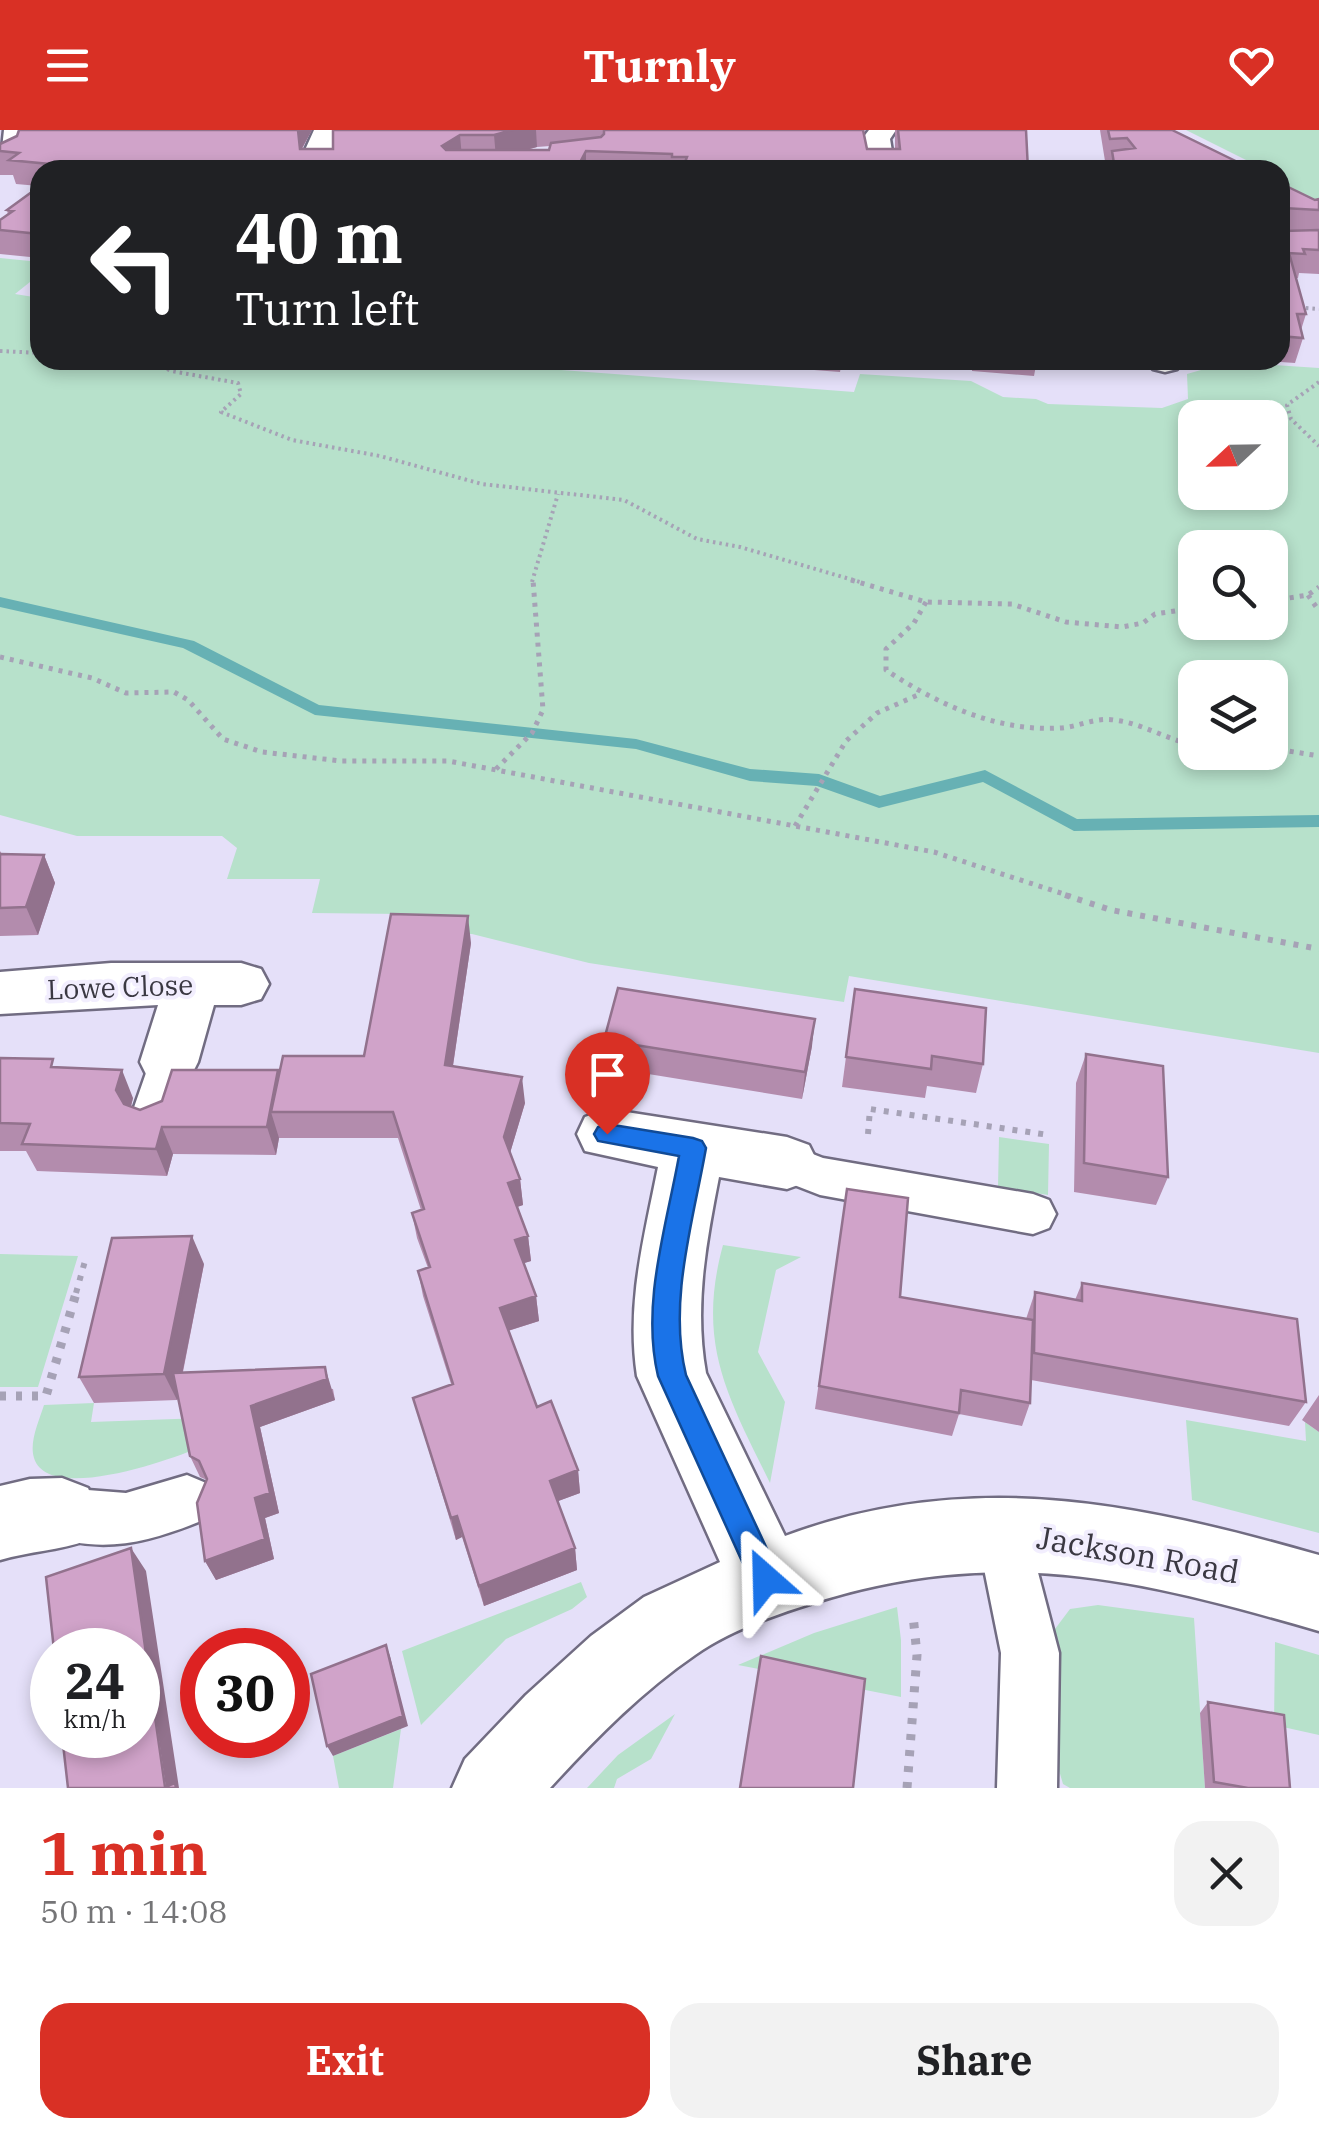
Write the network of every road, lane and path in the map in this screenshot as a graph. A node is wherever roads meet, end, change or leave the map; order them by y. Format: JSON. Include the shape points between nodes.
{"nodes":[{"id":1,"x":327,"y":130,"type":"edge"},
{"id":2,"x":883,"y":130,"type":"edge"},
{"id":3,"x":320,"y":160,"type":"edge"},
{"id":4,"x":879,"y":160,"type":"edge"},
{"id":5,"x":1290,"y":307,"type":"edge"},
{"id":6,"x":1319,"y":309,"type":"edge"},
{"id":7,"x":0,"y":350,"type":"edge"},
{"id":8,"x":30,"y":352,"type":"edge"},
{"id":9,"x":166,"y":370,"type":"edge"},
{"id":10,"x":1319,"y":382,"type":"edge"},
{"id":11,"x":1319,"y":446,"type":"edge"},
{"id":12,"x":558,"y":493,"type":"junction"},
{"id":13,"x":1319,"y":587,"type":"edge"},
{"id":14,"x":1308,"y":595,"type":"junction"},
{"id":15,"x":1288,"y":598,"type":"edge"},
{"id":16,"x":926,"y":602,"type":"junction"},
{"id":17,"x":1178,"y":611,"type":"edge"},
{"id":18,"x":1319,"y":611,"type":"edge"},
{"id":19,"x":0,"y":657,"type":"edge"},
{"id":20,"x":920,"y":694,"type":"junction"},
{"id":21,"x":1178,"y":743,"type":"edge"},
{"id":22,"x":1288,"y":751,"type":"edge"},
{"id":23,"x":1319,"y":756,"type":"edge"},
{"id":24,"x":495,"y":770,"type":"junction"},
{"id":25,"x":795,"y":826,"type":"junction"},
{"id":26,"x":1319,"y":950,"type":"edge"},
{"id":27,"x":0,"y":994,"type":"edge"},
{"id":28,"x":169,"y":1062,"type":"joint"},
{"id":29,"x":152,"y":1116,"type":"edge"},
{"id":30,"x":607,"y":1134,"type":"dead end"},
{"id":31,"x":1049,"y":1135,"type":"dead end"},
{"id":32,"x":867,"y":1140,"type":"dead end"},
{"id":33,"x":693,"y":1148,"type":"junction"},
{"id":34,"x":786,"y":1163,"type":"joint"},
{"id":35,"x":1033,"y":1214,"type":"dead end"},
{"id":36,"x":85,"y":1260,"type":"dead end"},
{"id":37,"x":0,"y":1396,"type":"edge"},
{"id":38,"x":187,"y":1502,"type":"dead end"},
{"id":39,"x":31,"y":1519,"type":"edge"},
{"id":40,"x":1004,"y":1534,"type":"junction"},
{"id":41,"x":897,"y":1546,"type":"junction"},
{"id":42,"x":766,"y":1579,"type":"junction"},
{"id":43,"x":1319,"y":1593,"type":"edge"},
{"id":44,"x":494,"y":1788,"type":"edge"},
{"id":45,"x":908,"y":1788,"type":"edge"},
{"id":46,"x":1027,"y":1788,"type":"edge"}],
"edges":[{"from":1,"to":3,"type":"street"},
{"from":2,"to":4,"type":"street","via":[[876,139]]},
{"from":5,"to":6,"type":"path"},
{"from":7,"to":8,"type":"path"},
{"from":9,"to":12,"type":"path","via":[[228,378],[242,389],[221,412],[292,440],[482,484]]},
{"from":10,"to":11,"type":"path","via":[[1287,404],[1291,418]]},
{"from":12,"to":16,"type":"path","via":[[624,500],[696,539]]},
{"from":12,"to":24,"type":"path","via":[[531,587],[544,710],[532,733]]},
{"from":13,"to":14,"type":"path"},
{"from":14,"to":15,"type":"path"},
{"from":14,"to":18,"type":"path"},
{"from":16,"to":17,"type":"path","via":[[1012,604],[1066,622],[1122,627]]},
{"from":16,"to":20,"type":"path","via":[[886,649],[886,670]]},
{"from":19,"to":24,"type":"path","via":[[92,678],[126,694],[174,692],[223,740],[262,752],[341,761],[448,761]]},
{"from":20,"to":21,"type":"path","via":[[1016,728],[1106,720]]},
{"from":20,"to":25,"type":"path","via":[[877,713],[846,741]]},
{"from":22,"to":23,"type":"path"},
{"from":24,"to":25,"type":"path"},
{"from":25,"to":26,"type":"path","via":[[934,852],[1110,910]]},
{"from":27,"to":28,"type":"street","name":"Lowe Close","via":[[216,984]]},
{"from":28,"to":29,"type":"lane"},
{"from":30,"to":33,"type":"street"},
{"from":31,"to":32,"type":"path","via":[[870,1110]]},
{"from":33,"to":34,"type":"street"},
{"from":33,"to":42,"type":"street","via":[[664,1340],[672,1376]]},
{"from":34,"to":35,"type":"lane","via":[[820,1176]]},
{"from":36,"to":37,"type":"path","via":[[46,1396]]},
{"from":38,"to":39,"type":"lane","via":[[139,1520]]},
{"from":40,"to":41,"type":"street","name":"Jackson Road"},
{"from":40,"to":43,"type":"street","name":"Jackson Road","via":[[1059,1535],[1164,1554]]},
{"from":40,"to":46,"type":"lane","via":[[1030,1653]]},
{"from":41,"to":42,"type":"street","name":"Jackson Road"},
{"from":41,"to":45,"type":"path","via":[[917,1655]]},
{"from":42,"to":44,"type":"street","name":"Jackson Road","via":[[669,1626],[596,1683]]}]}
